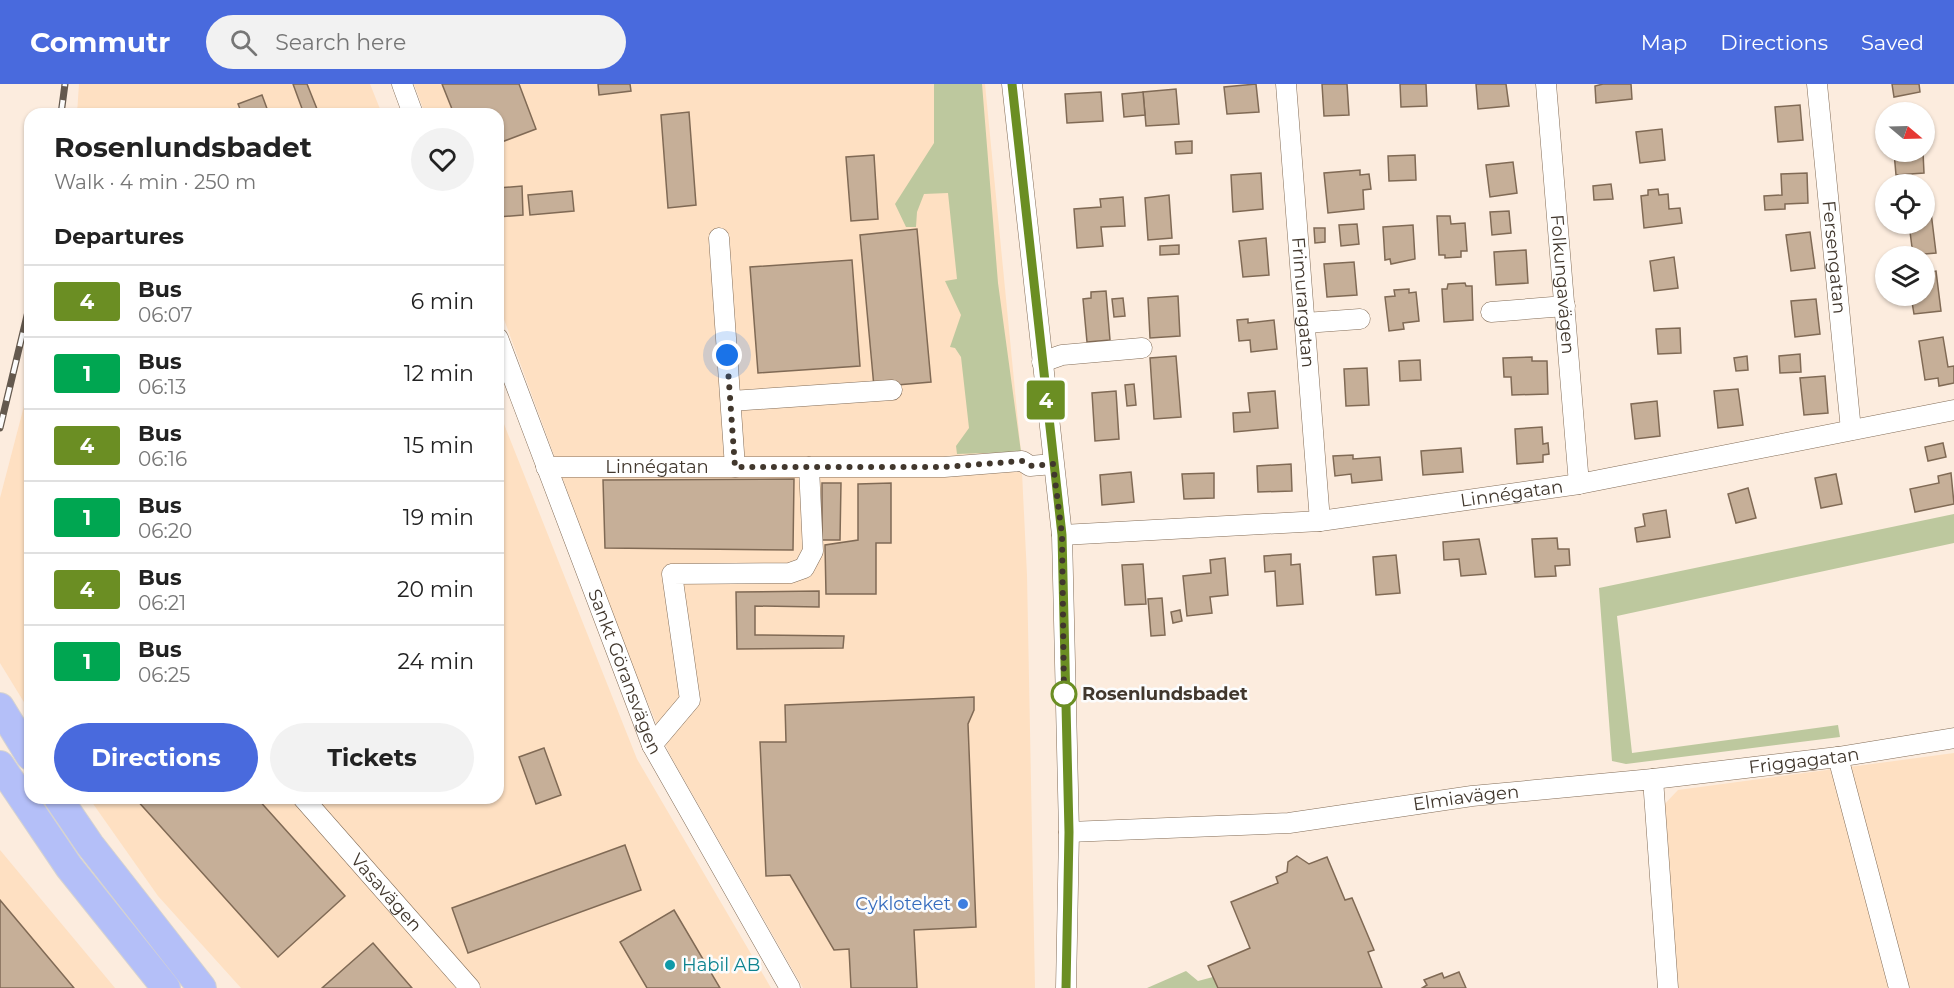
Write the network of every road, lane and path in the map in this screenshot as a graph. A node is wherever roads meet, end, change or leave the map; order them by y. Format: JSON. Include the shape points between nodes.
{"nodes":[{"id":1,"x":402,"y":84,"type":"edge"},
{"id":2,"x":1012,"y":84,"type":"edge"},
{"id":3,"x":1286,"y":84,"type":"edge"},
{"id":4,"x":1546,"y":84,"type":"edge"},
{"id":5,"x":1817,"y":84,"type":"edge"},
{"id":6,"x":411,"y":108,"type":"edge"},
{"id":7,"x":719,"y":238,"type":"dead end"},
{"id":8,"x":1565,"y":306,"type":"junction"},
{"id":9,"x":1491,"y":312,"type":"dead end"},
{"id":10,"x":1360,"y":319,"type":"dead end"},
{"id":11,"x":1305,"y":323,"type":"junction"},
{"id":12,"x":1142,"y":348,"type":"dead end"},
{"id":13,"x":504,"y":354,"type":"edge"},
{"id":14,"x":1042,"y":362,"type":"junction"},
{"id":15,"x":892,"y":390,"type":"dead end"},
{"id":16,"x":731,"y":401,"type":"junction"},
{"id":17,"x":1954,"y":410,"type":"edge"},
{"id":18,"x":1851,"y":430,"type":"junction"},
{"id":19,"x":1053,"y":464,"type":"junction"},
{"id":20,"x":546,"y":467,"type":"junction"},
{"id":21,"x":735,"y":467,"type":"junction"},
{"id":22,"x":809,"y":467,"type":"junction"},
{"id":23,"x":1579,"y":484,"type":"junction"},
{"id":24,"x":1320,"y":521,"type":"junction"},
{"id":25,"x":1062,"y":535,"type":"junction"},
{"id":26,"x":0,"y":707,"type":"edge"},
{"id":27,"x":1954,"y":738,"type":"edge"},
{"id":28,"x":651,"y":745,"type":"junction"},
{"id":29,"x":24,"y":746,"type":"edge"},
{"id":30,"x":1838,"y":757,"type":"junction"},
{"id":31,"x":0,"y":765,"type":"edge"},
{"id":32,"x":1653,"y":779,"type":"junction"},
{"id":33,"x":24,"y":800,"type":"edge"},
{"id":34,"x":26,"y":804,"type":"edge"},
{"id":35,"x":62,"y":804,"type":"edge"},
{"id":36,"x":308,"y":804,"type":"edge"},
{"id":37,"x":1069,"y":832,"type":"junction"},
{"id":38,"x":166,"y":988,"type":"edge"},
{"id":39,"x":202,"y":988,"type":"edge"},
{"id":40,"x":470,"y":988,"type":"edge"},
{"id":41,"x":790,"y":988,"type":"edge"},
{"id":42,"x":1066,"y":988,"type":"edge"},
{"id":43,"x":1668,"y":988,"type":"edge"},
{"id":44,"x":1899,"y":988,"type":"edge"}],
"edges":[{"from":1,"to":6,"type":"street"},
{"from":2,"to":14,"type":"street"},
{"from":3,"to":11,"type":"street","name":"Frimurargatan"},
{"from":4,"to":8,"type":"street","name":"Folkungavägen"},
{"from":5,"to":18,"type":"street","name":"Fersengatan"},
{"from":7,"to":16,"type":"street"},
{"from":8,"to":9,"type":"street"},
{"from":8,"to":23,"type":"street","name":"Folkungavägen"},
{"from":10,"to":11,"type":"street"},
{"from":11,"to":24,"type":"street","name":"Frimurargatan"},
{"from":12,"to":14,"type":"street","via":[[1062,355]]},
{"from":13,"to":20,"type":"street","name":"Sankt Göransvägen"},
{"from":14,"to":19,"type":"street"},
{"from":15,"to":16,"type":"street"},
{"from":16,"to":21,"type":"street"},
{"from":17,"to":18,"type":"street","name":"Linnégatan"},
{"from":18,"to":23,"type":"street","name":"Linnégatan"},
{"from":19,"to":22,"type":"street","name":"Linnégatan","via":[[1030,466],[1022,461],[944,467]]},
{"from":19,"to":25,"type":"street"},
{"from":20,"to":21,"type":"street","name":"Linnégatan"},
{"from":20,"to":28,"type":"street","name":"Sankt Göransvägen"},
{"from":21,"to":22,"type":"street","name":"Linnégatan"},
{"from":22,"to":28,"type":"street","via":[[813,551],[804,568],[789,573],[672,574],[690,700]]},
{"from":23,"to":24,"type":"street","name":"Linnégatan"},
{"from":24,"to":25,"type":"street","name":"Linnégatan"},
{"from":25,"to":37,"type":"street"},
{"from":26,"to":29,"type":"highway"},
{"from":27,"to":30,"type":"street","name":"Friggagatan"},
{"from":28,"to":41,"type":"street","name":"Sankt Göransvägen"},
{"from":30,"to":32,"type":"street","name":"Friggagatan"},
{"from":30,"to":44,"type":"street"},
{"from":31,"to":33,"type":"highway"},
{"from":32,"to":37,"type":"street","name":"Elmiavägen","via":[[1472,796],[1289,823]]},
{"from":32,"to":43,"type":"street"},
{"from":34,"to":38,"type":"highway","via":[[69,867]]},
{"from":35,"to":39,"type":"highway"},
{"from":36,"to":40,"type":"street","name":"Vasavägen"},
{"from":37,"to":42,"type":"street"}]}
